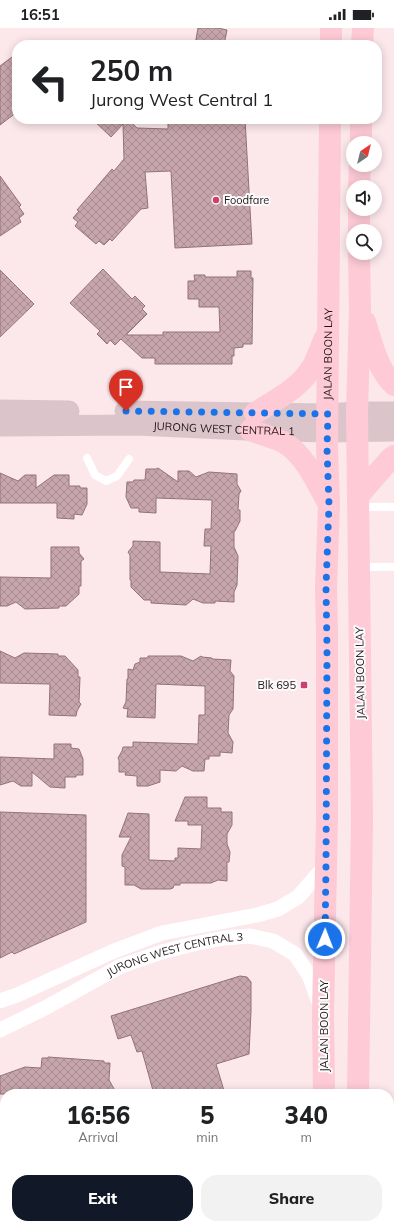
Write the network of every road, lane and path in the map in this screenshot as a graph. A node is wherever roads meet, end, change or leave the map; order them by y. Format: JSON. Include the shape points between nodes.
{"nodes":[{"id":1,"x":331,"y":28,"type":"edge"},
{"id":2,"x":363,"y":28,"type":"edge"},
{"id":3,"x":331,"y":40,"type":"edge"},
{"id":4,"x":362,"y":40,"type":"edge"},
{"id":5,"x":330,"y":124,"type":"edge"},
{"id":6,"x":361,"y":124,"type":"edge"},
{"id":7,"x":360,"y":136,"type":"edge"},
{"id":8,"x":359,"y":260,"type":"edge"},
{"id":9,"x":360,"y":309,"type":"junction"},
{"id":10,"x":328,"y":330,"type":"junction"},
{"id":11,"x":394,"y":385,"type":"edge"},
{"id":12,"x":0,"y":410,"type":"edge"},
{"id":13,"x":394,"y":412,"type":"edge"},
{"id":14,"x":252,"y":422,"type":"junction"},
{"id":15,"x":357,"y":422,"type":"junction"},
{"id":16,"x":328,"y":423,"type":"junction"},
{"id":17,"x":0,"y":426,"type":"edge"},
{"id":18,"x":394,"y":431,"type":"edge"},
{"id":19,"x":394,"y":456,"type":"edge"},
{"id":20,"x":87,"y":458,"type":"dead end"},
{"id":21,"x":128,"y":459,"type":"dead end"},
{"id":22,"x":358,"y":502,"type":"junction"},
{"id":23,"x":329,"y":504,"type":"junction"},
{"id":24,"x":394,"y":507,"type":"edge"},
{"id":25,"x":358,"y":567,"type":"junction"},
{"id":26,"x":394,"y":567,"type":"edge"},
{"id":27,"x":326,"y":865,"type":"junction"},
{"id":28,"x":0,"y":1001,"type":"edge"},
{"id":29,"x":323,"y":1013,"type":"junction"},
{"id":30,"x":0,"y":1030,"type":"edge"},
{"id":31,"x":324,"y":1089,"type":"edge"},
{"id":32,"x":358,"y":1089,"type":"edge"}],
"edges":[{"from":1,"to":3,"type":"main road"},
{"from":2,"to":4,"type":"main road"},
{"from":5,"to":10,"type":"main road","name":"JALAN BOON LAY"},
{"from":6,"to":7,"type":"main road"},
{"from":8,"to":9,"type":"main road","name":"JALAN BOON LAY"},
{"from":9,"to":11,"type":"main road","via":[[377,360]]},
{"from":9,"to":15,"type":"main road","name":"JALAN BOON LAY"},
{"from":10,"to":14,"type":"main road","via":[[314,365],[300,382]]},
{"from":10,"to":16,"type":"main road","name":"JALAN BOON LAY"},
{"from":12,"to":14,"type":"street","name":"JURONG WEST CENTRAL 1","via":[[174,411]]},
{"from":13,"to":15,"type":"street"},
{"from":14,"to":16,"type":"street","name":"JURONG WEST CENTRAL 1"},
{"from":14,"to":17,"type":"street","name":"JURONG WEST CENTRAL 1"},
{"from":14,"to":23,"type":"main road","via":[[299,455]]},
{"from":15,"to":16,"type":"street","name":"JURONG WEST CENTRAL 1"},
{"from":15,"to":18,"type":"street"},
{"from":15,"to":22,"type":"main road","name":"JALAN BOON LAY"},
{"from":16,"to":23,"type":"main road","name":"JALAN BOON LAY"},
{"from":19,"to":22,"type":"main road"},
{"from":20,"to":21,"type":"lane","via":[[95,475],[106,481],[117,476]]},
{"from":22,"to":24,"type":"lane"},
{"from":22,"to":25,"type":"main road","name":"JALAN BOON LAY"},
{"from":23,"to":27,"type":"main road","name":"JALAN BOON LAY","via":[[326,587]]},
{"from":25,"to":26,"type":"lane"},
{"from":25,"to":32,"type":"main road","name":"JALAN BOON LAY","via":[[362,826]]},
{"from":27,"to":28,"type":"street","name":"JURONG WEST CENTRAL 3","via":[[298,897],[278,909],[162,933]]},
{"from":27,"to":29,"type":"main road","name":"JALAN BOON LAY"},
{"from":29,"to":30,"type":"street","name":"JURONG WEST CENTRAL 3","via":[[309,975],[294,954],[273,941],[250,936],[192,944],[121,966]]},
{"from":29,"to":31,"type":"main road","name":"JALAN BOON LAY"}]}
